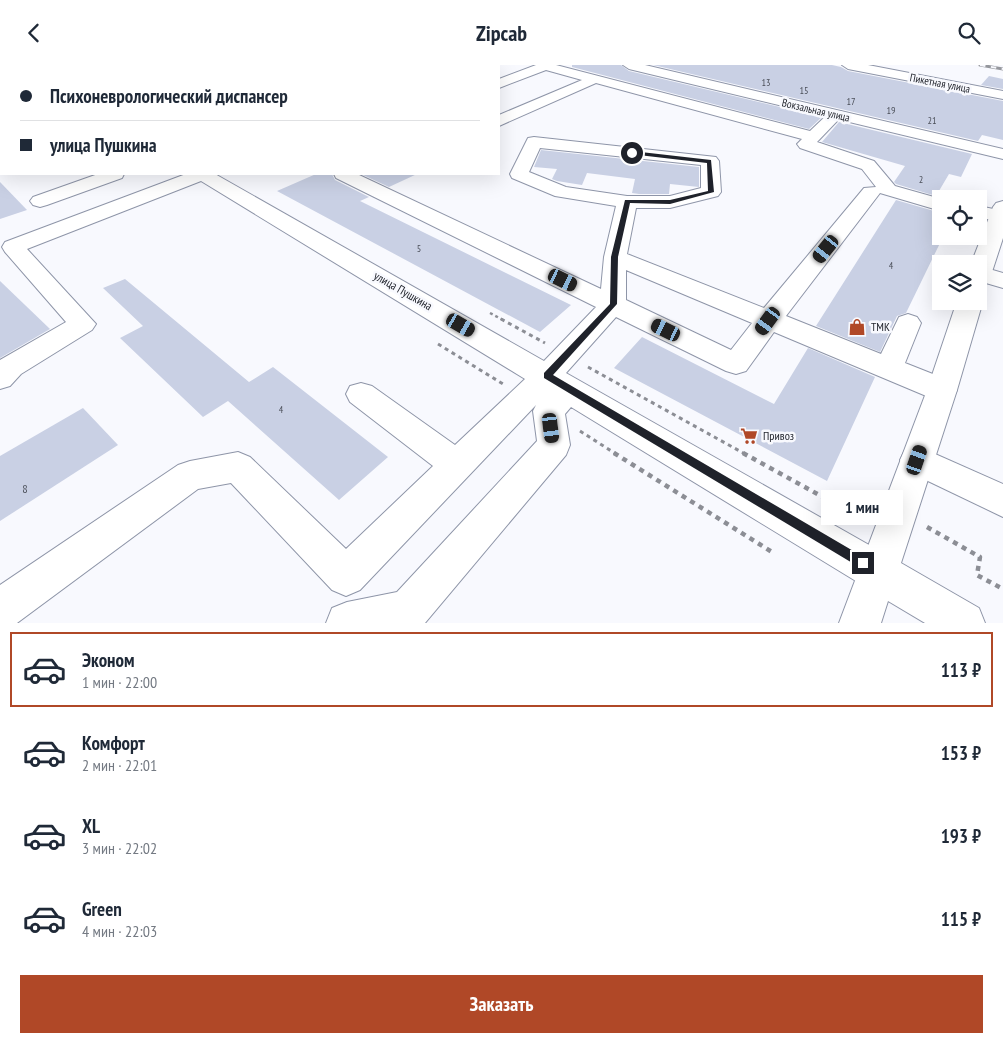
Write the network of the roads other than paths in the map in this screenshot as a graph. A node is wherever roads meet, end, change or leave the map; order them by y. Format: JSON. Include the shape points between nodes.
{"nodes":[{"id":1,"x":629,"y":65,"type":"edge"},
{"id":2,"x":848,"y":65,"type":"edge"},
{"id":3,"x":595,"y":79,"type":"junction"},
{"id":4,"x":500,"y":84,"type":"edge"},
{"id":5,"x":1003,"y":95,"type":"edge"},
{"id":6,"x":836,"y":114,"type":"junction"},
{"id":7,"x":500,"y":121,"type":"edge"},
{"id":8,"x":814,"y":137,"type":"junction"},
{"id":9,"x":1003,"y":154,"type":"edge"},
{"id":10,"x":112,"y":175,"type":"edge"},
{"id":11,"x":199,"y":175,"type":"edge"},
{"id":12,"x":204,"y":175,"type":"edge"},
{"id":13,"x":345,"y":175,"type":"edge"},
{"id":14,"x":871,"y":193,"type":"dead end"},
{"id":15,"x":40,"y":201,"type":"dead end"},
{"id":16,"x":627,"y":202,"type":"junction"},
{"id":17,"x":932,"y":202,"type":"edge"},
{"id":18,"x":995,"y":222,"type":"edge"},
{"id":19,"x":985,"y":255,"type":"edge"},
{"id":20,"x":615,"y":257,"type":"junction"},
{"id":21,"x":987,"y":276,"type":"edge"},
{"id":22,"x":1003,"y":281,"type":"edge"},
{"id":23,"x":613,"y":304,"type":"junction"},
{"id":24,"x":967,"y":310,"type":"edge"},
{"id":25,"x":768,"y":321,"type":"junction"},
{"id":26,"x":908,"y":323,"type":"dead end"},
{"id":27,"x":888,"y":369,"type":"junction"},
{"id":28,"x":0,"y":378,"type":"edge"},
{"id":29,"x":942,"y":390,"type":"junction"},
{"id":30,"x":555,"y":392,"type":"junction"},
{"id":31,"x":361,"y":394,"type":"dead end"},
{"id":32,"x":917,"y":460,"type":"junction"},
{"id":33,"x":457,"y":465,"type":"junction"},
{"id":34,"x":1003,"y":501,"type":"edge"},
{"id":35,"x":878,"y":572,"type":"junction"},
{"id":36,"x":0,"y":610,"type":"edge"},
{"id":37,"x":414,"y":617,"type":"edge"},
{"id":38,"x":347,"y":623,"type":"edge"},
{"id":39,"x":860,"y":623,"type":"edge"},
{"id":40,"x":964,"y":623,"type":"edge"}],
"edges":[{"from":1,"to":6,"type":"main road","name":"Вокзальная улица"},
{"from":2,"to":5,"type":"main road","name":"Пикетная улица"},
{"from":3,"to":4,"type":"main road","via":[[544,66]]},
{"from":3,"to":7,"type":"main road"},
{"from":3,"to":8,"type":"main road"},
{"from":6,"to":8,"type":"main road"},
{"from":6,"to":9,"type":"main road","name":"Вокзальная улица"},
{"from":8,"to":17,"type":"main road","via":[[806,145],[868,165],[888,190]]},
{"from":10,"to":15,"type":"main road"},
{"from":11,"to":28,"type":"main road","via":[[13,247],[83,324],[11,367]]},
{"from":12,"to":30,"type":"main road","name":"улица Пушкина"},
{"from":13,"to":23,"type":"main road"},
{"from":14,"to":25,"type":"main road"},
{"from":16,"to":16,"type":"main road","via":[[670,202],[711,192],[710,161],[534,142],[519,174],[562,192]]},
{"from":16,"to":20,"type":"main road"},
{"from":18,"to":19,"type":"main road"},
{"from":20,"to":23,"type":"main road"},
{"from":20,"to":25,"type":"main road"},
{"from":21,"to":22,"type":"main road"},
{"from":23,"to":25,"type":"main road","via":[[736,364]]},
{"from":23,"to":30,"type":"main road"},
{"from":24,"to":29,"type":"main road"},
{"from":25,"to":27,"type":"main road"},
{"from":26,"to":27,"type":"main road"},
{"from":27,"to":29,"type":"main road"},
{"from":29,"to":32,"type":"main road"},
{"from":30,"to":33,"type":"main road"},
{"from":30,"to":35,"type":"main road","name":"улица Пушкина"},
{"from":30,"to":37,"type":"main road","via":[[554,445]]},
{"from":31,"to":33,"type":"main road"},
{"from":32,"to":34,"type":"main road"},
{"from":32,"to":35,"type":"main road"},
{"from":33,"to":36,"type":"main road","via":[[346,576],[238,467],[190,476]]},
{"from":35,"to":39,"type":"main road"},
{"from":35,"to":40,"type":"main road","name":"улица Пушкина"},
{"from":37,"to":38,"type":"main road"}]}
